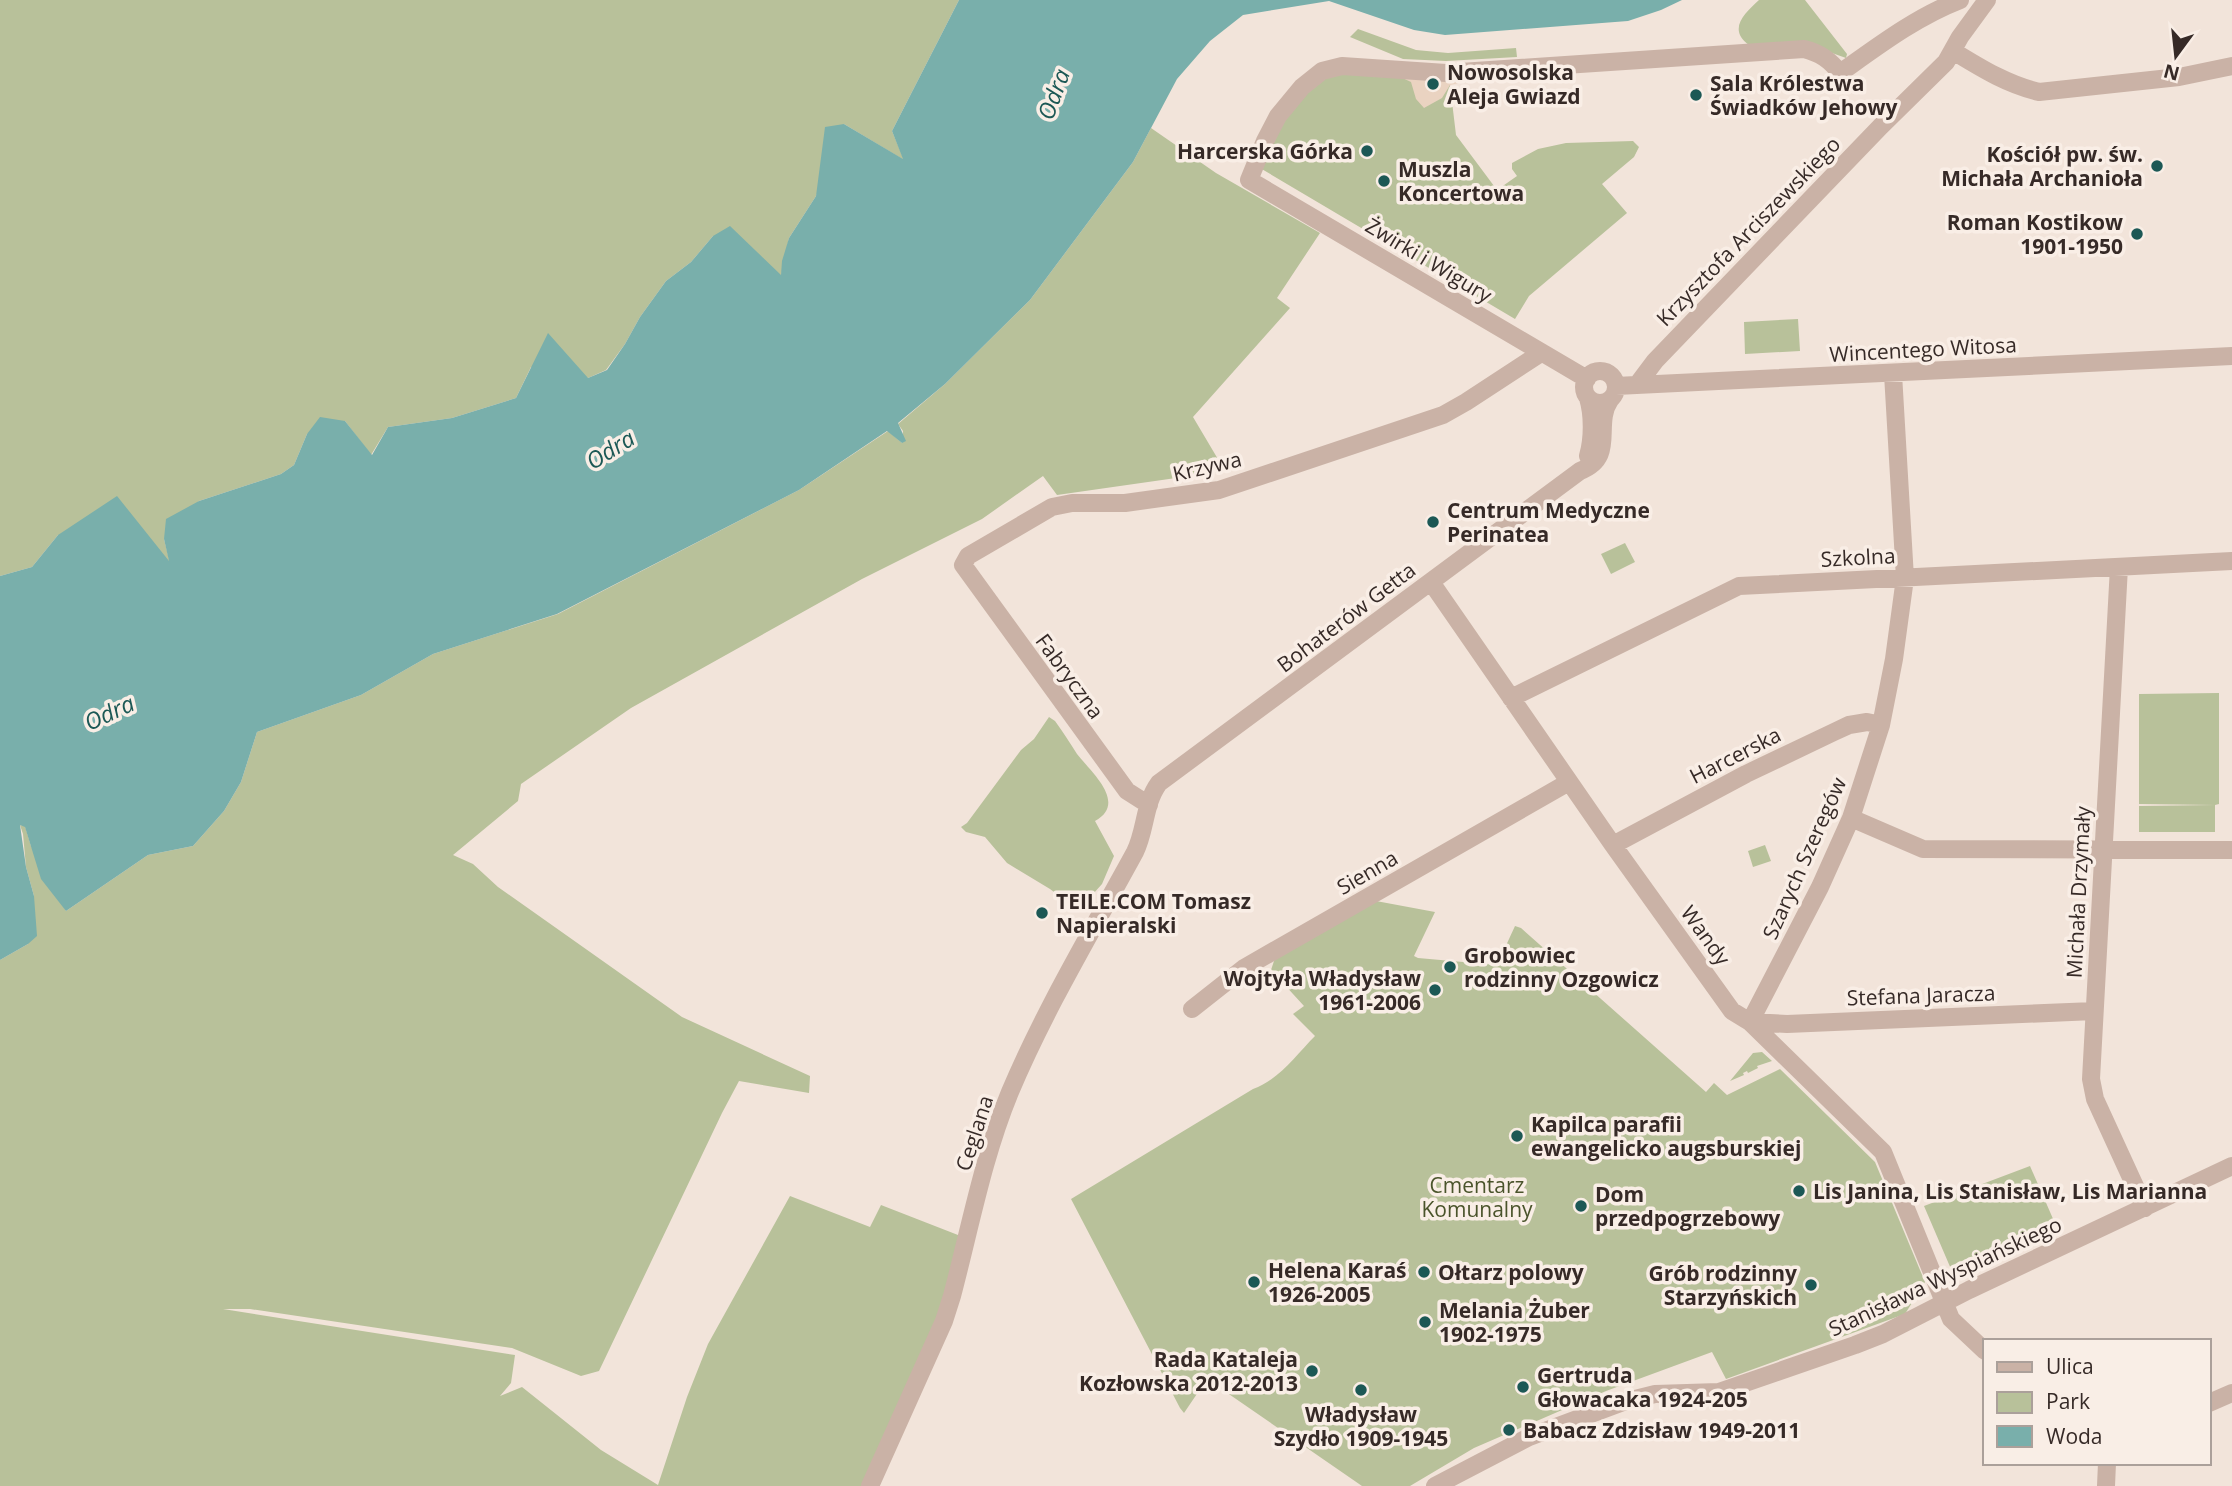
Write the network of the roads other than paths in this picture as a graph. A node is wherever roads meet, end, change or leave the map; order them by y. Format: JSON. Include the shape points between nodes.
{"nodes":[{"id":1,"x":1960,"y":0,"type":"edge"},
{"id":2,"x":1987,"y":0,"type":"edge"},
{"id":3,"x":1953,"y":51,"type":"junction"},
{"id":4,"x":2232,"y":66,"type":"edge"},
{"id":5,"x":1541,"y":353,"type":"junction"},
{"id":6,"x":2232,"y":356,"type":"edge"},
{"id":7,"x":1893,"y":374,"type":"junction"},
{"id":8,"x":1587,"y":379,"type":"junction"},
{"id":9,"x":1637,"y":385,"type":"junction"},
{"id":10,"x":1613,"y":393,"type":"junction"},
{"id":11,"x":1588,"y":398,"type":"junction"},
{"id":12,"x":1580,"y":471,"type":"junction"},
{"id":13,"x":2232,"y":561,"type":"edge"},
{"id":14,"x":963,"y":565,"type":"joint"},
{"id":15,"x":2119,"y":568,"type":"junction"},
{"id":16,"x":1905,"y":578,"type":"junction"},
{"id":17,"x":1431,"y":582,"type":"junction"},
{"id":18,"x":1511,"y":698,"type":"junction"},
{"id":19,"x":1881,"y":725,"type":"junction"},
{"id":20,"x":1569,"y":782,"type":"junction"},
{"id":21,"x":1149,"y":805,"type":"junction"},
{"id":22,"x":1851,"y":818,"type":"junction"},
{"id":23,"x":1613,"y":845,"type":"junction"},
{"id":24,"x":2104,"y":850,"type":"junction"},
{"id":25,"x":2232,"y":850,"type":"edge"},
{"id":26,"x":1192,"y":1009,"type":"dead end"},
{"id":27,"x":2094,"y":1011,"type":"junction"},
{"id":28,"x":1750,"y":1022,"type":"junction"},
{"id":29,"x":2232,"y":1166,"type":"edge"},
{"id":30,"x":2145,"y":1208,"type":"junction"},
{"id":31,"x":1945,"y":1302,"type":"junction"},
{"id":32,"x":1983,"y":1349,"type":"edge"},
{"id":33,"x":2232,"y":1393,"type":"edge"},
{"id":34,"x":2211,"y":1402,"type":"edge"},
{"id":35,"x":2107,"y":1465,"type":"edge"},
{"id":36,"x":870,"y":1486,"type":"edge"},
{"id":37,"x":1435,"y":1486,"type":"edge"},
{"id":38,"x":2106,"y":1486,"type":"edge"}],
"edges":[{"from":1,"to":5,"type":"street","name":"Żwirki i Wigury","via":[[1907,26],[1840,73],[1832,62],[1804,49],[1446,73],[1342,66],[1322,71],[1301,87],[1278,116],[1249,180]]},
{"from":2,"to":3,"type":"street","name":"Krzysztofa Arciszewskiego"},
{"from":3,"to":4,"type":"street","via":[[1996,77],[2039,92],[2179,77]]},
{"from":3,"to":9,"type":"street","name":"Krzysztofa Arciszewskiego"},
{"from":5,"to":8,"type":"street","name":"Żwirki i Wigury"},
{"from":5,"to":14,"type":"street","name":"Krzywa","via":[[1443,415],[1219,490],[1052,507],[968,556]]},
{"from":6,"to":7,"type":"street","name":"Wincentego Witosa"},
{"from":7,"to":9,"type":"street","name":"Wincentego Witosa"},
{"from":7,"to":16,"type":"street","name":"Szarych Szeregów"},
{"from":8,"to":10,"type":"street","via":[[1604,372],[1612,377]]},
{"from":8,"to":11,"type":"street"},
{"from":9,"to":10,"type":"street","name":"Wincentego Witosa"},
{"from":10,"to":11,"type":"street","via":[[1601,403]]},
{"from":10,"to":12,"type":"street","name":"Bohaterów Getta","via":[[1604,409],[1600,455]]},
{"from":11,"to":12,"type":"street","via":[[1591,444]]},
{"from":12,"to":17,"type":"street","name":"Bohaterów Getta"},
{"from":13,"to":15,"type":"street","name":"Szkolna"},
{"from":14,"to":21,"type":"street","name":"Fabryczna","via":[[1127,791]]},
{"from":15,"to":16,"type":"street","name":"Szkolna"},
{"from":15,"to":24,"type":"street","name":"Michała Drzymały"},
{"from":16,"to":18,"type":"street","name":"Szkolna","via":[[1738,586]]},
{"from":16,"to":19,"type":"street","name":"Szarych Szeregów"},
{"from":17,"to":18,"type":"street","name":"Wandy"},
{"from":17,"to":21,"type":"street","name":"Bohaterów Getta","via":[[1159,783]]},
{"from":18,"to":20,"type":"street","name":"Wandy"},
{"from":19,"to":22,"type":"street","name":"Szarych Szeregów"},
{"from":19,"to":23,"type":"street","name":"Harcerska","via":[[1849,725]]},
{"from":20,"to":23,"type":"street","name":"Wandy"},
{"from":20,"to":26,"type":"street","name":"Sienna","via":[[1244,968]]},
{"from":21,"to":36,"type":"street","name":"Ceglana","via":[[1140,842],[1010,1093],[948,1308]]},
{"from":22,"to":24,"type":"street","via":[[1923,849]]},
{"from":22,"to":28,"type":"street","name":"Szarych Szeregów","via":[[1821,887]]},
{"from":23,"to":28,"type":"street","name":"Wandy","via":[[1732,1011]]},
{"from":24,"to":25,"type":"street"},
{"from":24,"to":27,"type":"street","name":"Michała Drzymały"},
{"from":27,"to":28,"type":"street","name":"Stefana Jaracza"},
{"from":27,"to":30,"type":"street","name":"Michała Drzymały","via":[[2092,1089]]},
{"from":28,"to":31,"type":"street","name":"Wandy","via":[[1883,1152]]},
{"from":29,"to":30,"type":"street","name":"Stanisława Wyspiańskiego"},
{"from":30,"to":31,"type":"street","name":"Stanisława Wyspiańskiego"},
{"from":31,"to":32,"type":"street","name":"Wandy","via":[[1955,1324]]},
{"from":31,"to":37,"type":"street","name":"Stanisława Wyspiańskiego","via":[[1882,1334],[1734,1388],[1710,1394],[1655,1394],[1623,1402],[1530,1437]]},
{"from":33,"to":34,"type":"street"},
{"from":35,"to":38,"type":"street"}]}
